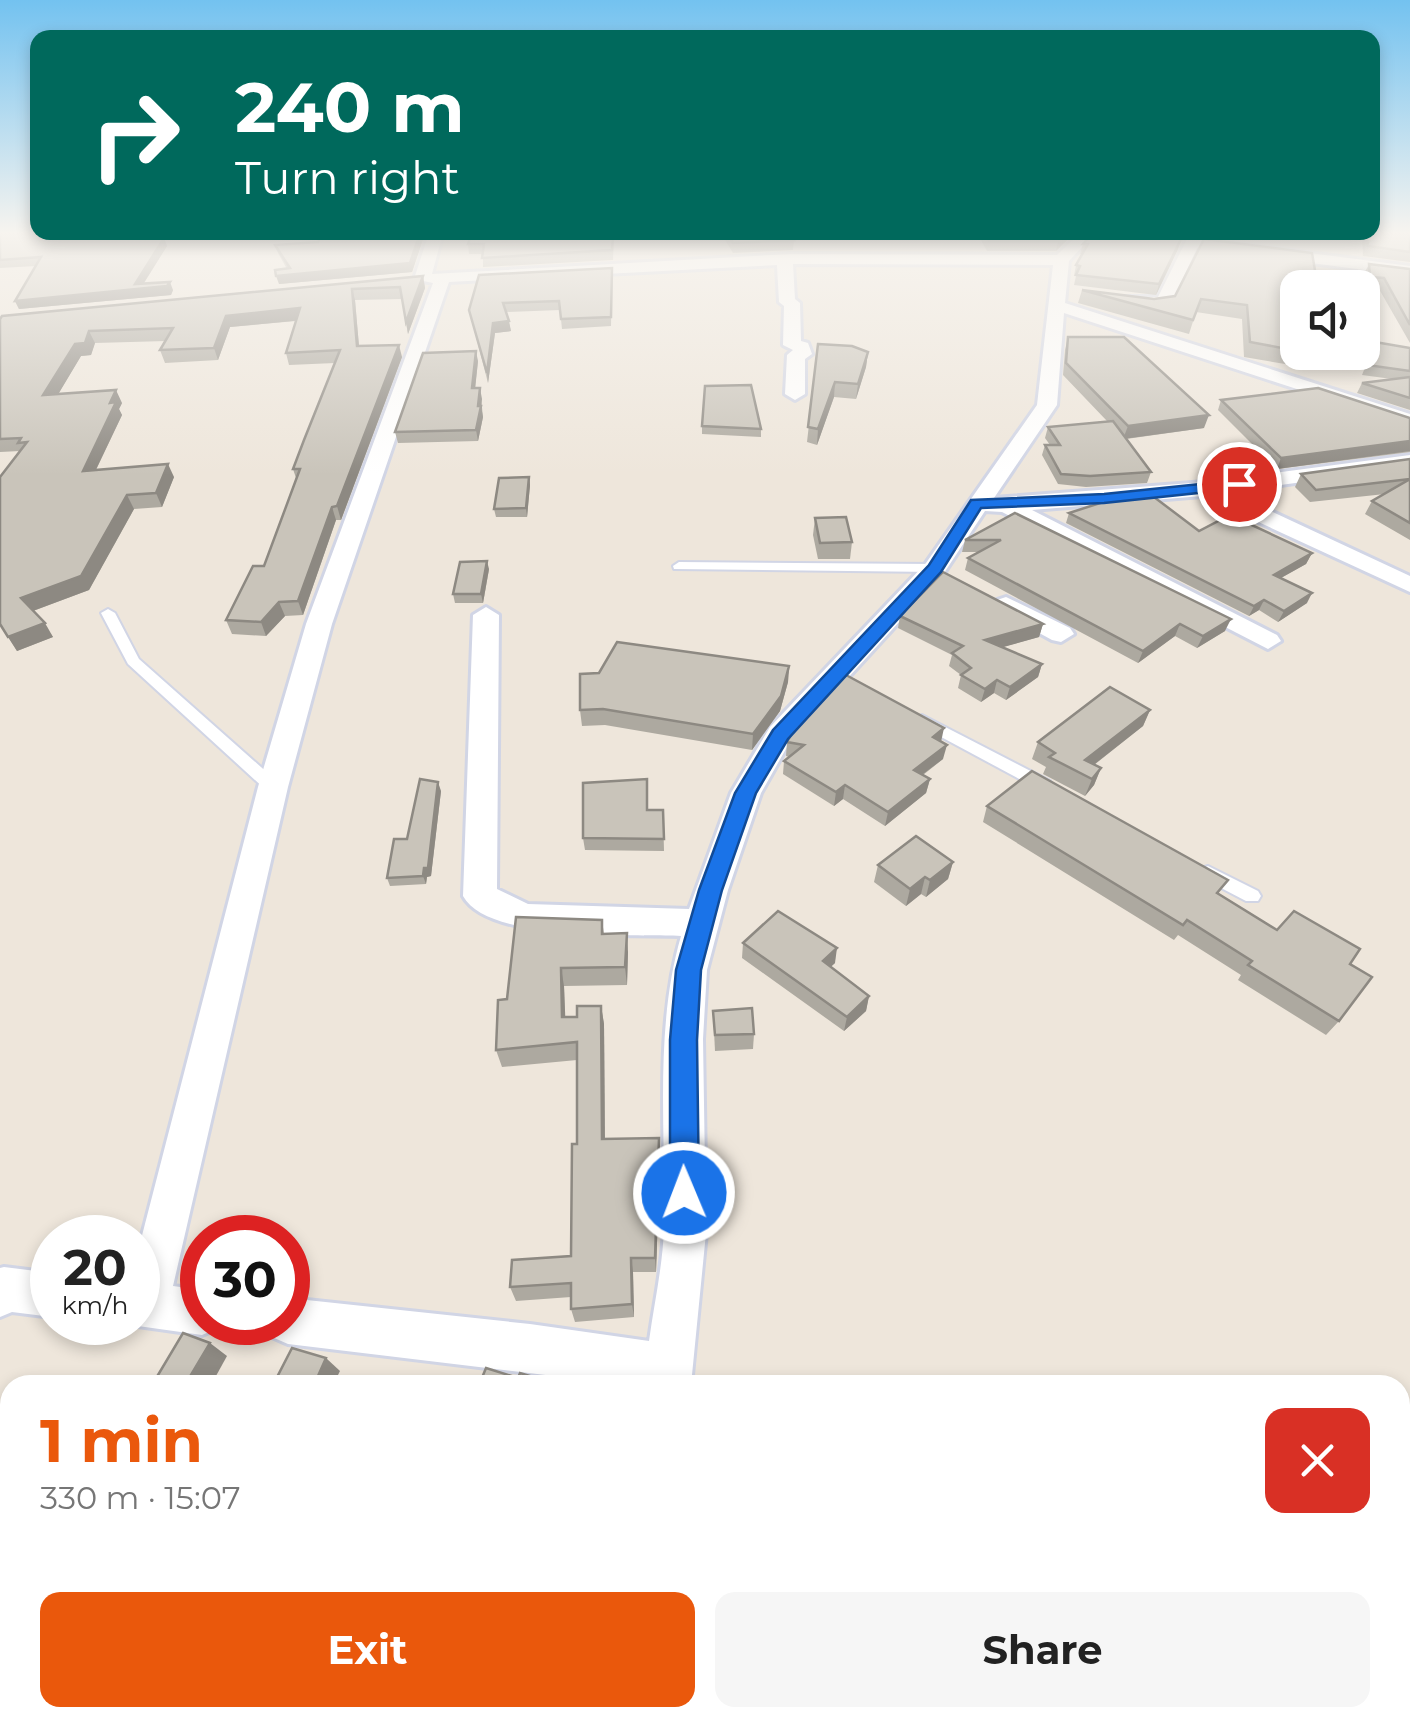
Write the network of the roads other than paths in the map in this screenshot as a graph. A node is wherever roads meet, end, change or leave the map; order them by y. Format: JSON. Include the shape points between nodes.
{"nodes":[{"id":1,"x":420,"y":314,"type":"edge"},
{"id":2,"x":792,"y":314,"type":"edge"},
{"id":3,"x":1063,"y":314,"type":"edge"},
{"id":4,"x":1112,"y":314,"type":"edge"},
{"id":5,"x":795,"y":394,"type":"dead end"},
{"id":6,"x":1410,"y":420,"type":"edge"},
{"id":7,"x":1410,"y":461,"type":"edge"},
{"id":8,"x":1376,"y":466,"type":"junction"},
{"id":9,"x":1410,"y":481,"type":"edge"},
{"id":10,"x":1205,"y":489,"type":"junction"},
{"id":11,"x":991,"y":504,"type":"junction"},
{"id":12,"x":678,"y":566,"type":"dead end"},
{"id":13,"x":943,"y":573,"type":"junction"},
{"id":14,"x":1410,"y":585,"type":"edge"},
{"id":15,"x":982,"y":593,"type":"edge"},
{"id":16,"x":108,"y":614,"type":"dead end"},
{"id":17,"x":486,"y":615,"type":"dead end"},
{"id":18,"x":1061,"y":634,"type":"dead end"},
{"id":19,"x":1268,"y":642,"type":"dead end"},
{"id":20,"x":907,"y":712,"type":"edge"},
{"id":21,"x":273,"y":786,"type":"junction"},
{"id":22,"x":1062,"y":795,"type":"edge"},
{"id":23,"x":1200,"y":869,"type":"edge"},
{"id":24,"x":1252,"y":896,"type":"dead end"},
{"id":25,"x":702,"y":923,"type":"junction"},
{"id":26,"x":160,"y":1234,"type":"edge"},
{"id":27,"x":1,"y":1291,"type":"edge"},
{"id":28,"x":30,"y":1293,"type":"edge"},
{"id":29,"x":310,"y":1323,"type":"edge"},
{"id":30,"x":665,"y":1375,"type":"edge"},
{"id":31,"x":670,"y":1375,"type":"edge"}],
"edges":[{"from":1,"to":21,"type":"street"},
{"from":2,"to":5,"type":"street","via":[[792,345],[802,347]]},
{"from":3,"to":11,"type":"street","via":[[1048,404]]},
{"from":4,"to":6,"type":"street"},
{"from":7,"to":8,"type":"street"},
{"from":8,"to":9,"type":"street"},
{"from":8,"to":10,"type":"street"},
{"from":10,"to":11,"type":"street"},
{"from":10,"to":14,"type":"street"},
{"from":11,"to":13,"type":"street"},
{"from":11,"to":19,"type":"street"},
{"from":12,"to":13,"type":"lane"},
{"from":13,"to":25,"type":"street","via":[[846,679],[780,734],[746,793]]},
{"from":15,"to":18,"type":"street"},
{"from":16,"to":21,"type":"lane","via":[[133,661]]},
{"from":17,"to":25,"type":"street","via":[[480,896],[524,916]]},
{"from":20,"to":22,"type":"lane"},
{"from":21,"to":26,"type":"street"},
{"from":23,"to":24,"type":"lane"},
{"from":25,"to":31,"type":"street","via":[[688,970],[685,1232]]},
{"from":27,"to":28,"type":"street"},
{"from":29,"to":30,"type":"street","via":[[530,1347]]}]}
